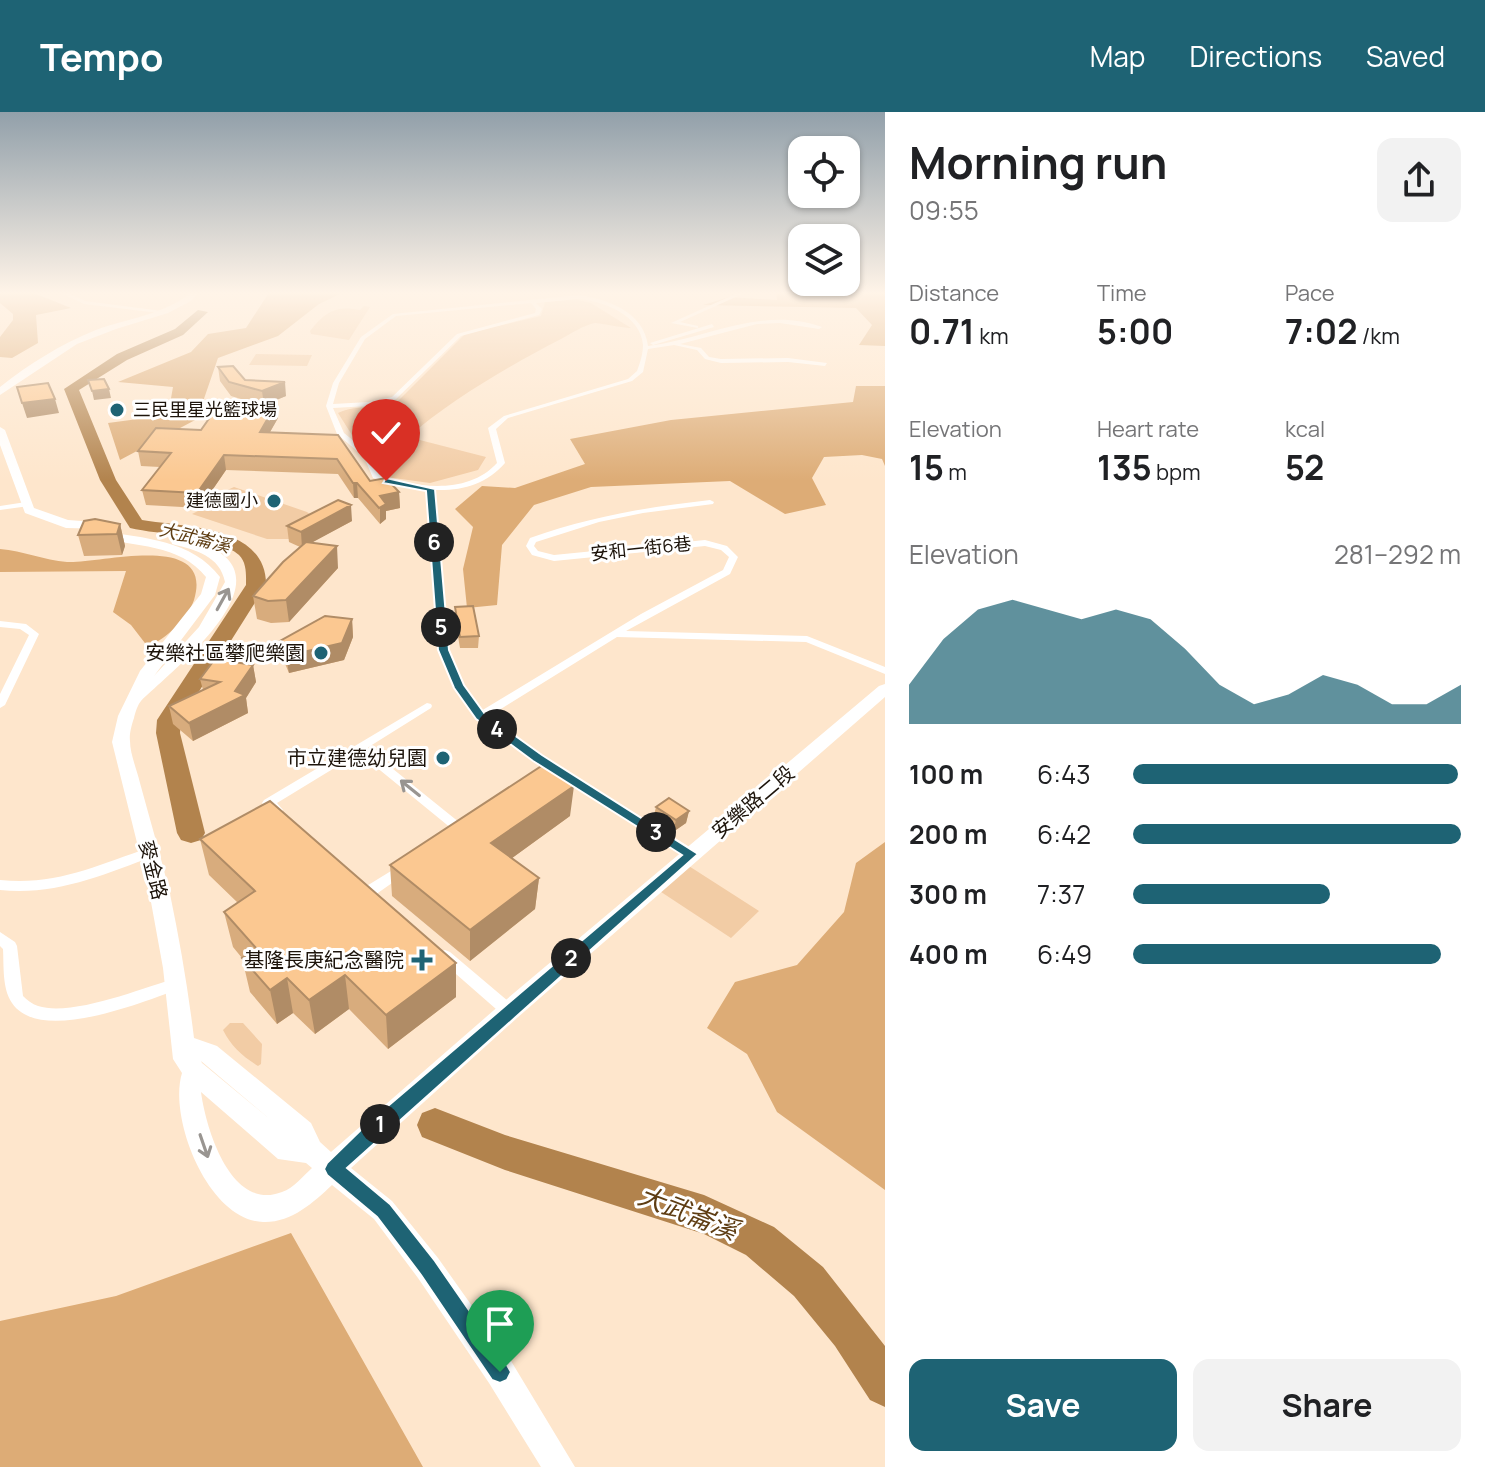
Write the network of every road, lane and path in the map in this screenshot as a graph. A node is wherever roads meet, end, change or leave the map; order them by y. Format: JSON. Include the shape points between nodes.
{"nodes":[{"id":1,"x":60,"y":354,"type":"edge"},
{"id":2,"x":353,"y":354,"type":"edge"},
{"id":3,"x":438,"y":354,"type":"edge"},
{"id":4,"x":644,"y":354,"type":"edge"},
{"id":5,"x":704,"y":354,"type":"edge"},
{"id":6,"x":825,"y":364,"type":"dead end"},
{"id":7,"x":0,"y":392,"type":"edge"},
{"id":8,"x":329,"y":406,"type":"junction"},
{"id":9,"x":0,"y":430,"type":"edge"},
{"id":10,"x":431,"y":489,"type":"junction"},
{"id":11,"x":710,"y":502,"type":"dead end"},
{"id":12,"x":26,"y":504,"type":"junction"},
{"id":13,"x":0,"y":508,"type":"edge"},
{"id":14,"x":84,"y":527,"type":"junction"},
{"id":15,"x":0,"y":624,"type":"edge"},
{"id":16,"x":181,"y":630,"type":"junction"},
{"id":17,"x":202,"y":632,"type":"junction"},
{"id":18,"x":616,"y":634,"type":"junction"},
{"id":19,"x":885,"y":671,"type":"edge"},
{"id":20,"x":885,"y":689,"type":"edge"},
{"id":21,"x":136,"y":699,"type":"junction"},
{"id":22,"x":0,"y":705,"type":"edge"},
{"id":23,"x":427,"y":706,"type":"dead end"},
{"id":24,"x":480,"y":717,"type":"junction"},
{"id":25,"x":359,"y":747,"type":"junction"},
{"id":26,"x":556,"y":769,"type":"junction"},
{"id":27,"x":544,"y":777,"type":"edge"},
{"id":28,"x":291,"y":822,"type":"edge"},
{"id":29,"x":448,"y":838,"type":"edge"},
{"id":30,"x":149,"y":853,"type":"junction"},
{"id":31,"x":691,"y":854,"type":"junction"},
{"id":32,"x":422,"y":856,"type":"edge"},
{"id":33,"x":0,"y":885,"type":"edge"},
{"id":34,"x":370,"y":892,"type":"edge"},
{"id":35,"x":0,"y":938,"type":"edge"},
{"id":36,"x":429,"y":943,"type":"edge"},
{"id":37,"x":177,"y":984,"type":"junction"},
{"id":38,"x":509,"y":1011,"type":"junction"},
{"id":39,"x":185,"y":1045,"type":"junction"},
{"id":40,"x":194,"y":1071,"type":"junction"},
{"id":41,"x":322,"y":1160,"type":"junction"},
{"id":42,"x":559,"y":1467,"type":"edge"}],
"edges":[{"from":1,"to":7,"type":"street"},
{"from":2,"to":8,"type":"street","via":[[329,396]]},
{"from":3,"to":8,"type":"street","via":[[394,398]]},
{"from":4,"to":10,"type":"street","via":[[640,372],[630,380],[506,417],[492,428],[501,463],[495,473]]},
{"from":5,"to":6,"type":"street","via":[[721,361]]},
{"from":8,"to":10,"type":"street","via":[[341,434],[367,456],[376,476]]},
{"from":9,"to":12,"type":"street"},
{"from":10,"to":24,"type":"street","via":[[444,650],[458,686]]},
{"from":11,"to":18,"type":"street","name":"安和一街6巷","via":[[646,509],[533,540],[535,553],[554,558],[705,543],[734,557],[727,572]]},
{"from":12,"to":13,"type":"street"},
{"from":12,"to":14,"type":"street","name":"麥金路","via":[[38,516]]},
{"from":14,"to":16,"type":"street","name":"麥金路","via":[[195,558],[206,567],[213,579],[208,595]]},
{"from":17,"to":14,"type":"street","name":"麥金路","one_way":true,"via":[[232,582],[223,561],[202,547],[170,539],[108,526]]},
{"from":15,"to":22,"type":"street","via":[[23,626],[34,634]]},
{"from":16,"to":17,"type":"street"},
{"from":16,"to":21,"type":"street","name":"麥金路","via":[[148,671]]},
{"from":17,"to":21,"type":"street","name":"麥金路","via":[[169,673]]},
{"from":18,"to":19,"type":"street","via":[[807,639]]},
{"from":18,"to":24,"type":"street","name":"安和一街6巷"},
{"from":20,"to":31,"type":"street","name":"安樂路二段"},
{"from":21,"to":30,"type":"street","name":"麥金路","via":[[121,742]]},
{"from":23,"to":25,"type":"street"},
{"from":24,"to":26,"type":"street"},
{"from":25,"to":28,"type":"street","via":[[268,803]]},
{"from":29,"to":25,"type":"street","one_way":true,"via":[[467,826]]},
{"from":26,"to":27,"type":"street"},
{"from":26,"to":31,"type":"street"},
{"from":30,"to":33,"type":"street","via":[[47,884]]},
{"from":30,"to":37,"type":"street","name":"麥金路"},
{"from":31,"to":38,"type":"street","name":"安樂路二段"},
{"from":32,"to":34,"type":"street"},
{"from":35,"to":37,"type":"street","via":[[10,946],[16,999],[27,1011],[42,1016],[67,1016]]},
{"from":36,"to":38,"type":"street"},
{"from":37,"to":39,"type":"street","name":"麥金路"},
{"from":38,"to":41,"type":"street","name":"安樂路二段","via":[[375,1129]]},
{"from":39,"to":40,"type":"street","name":"麥金路","via":[[185,1059]]},
{"from":39,"to":41,"type":"street","via":[[209,1053],[302,1131]]},
{"from":40,"to":41,"type":"street","via":[[287,1150]]},
{"from":40,"to":41,"type":"street","one_way":true,"via":[[189,1092],[205,1152],[235,1199],[257,1208],[276,1208],[297,1199]]},
{"from":41,"to":42,"type":"street","via":[[383,1210],[428,1268]]}]}
